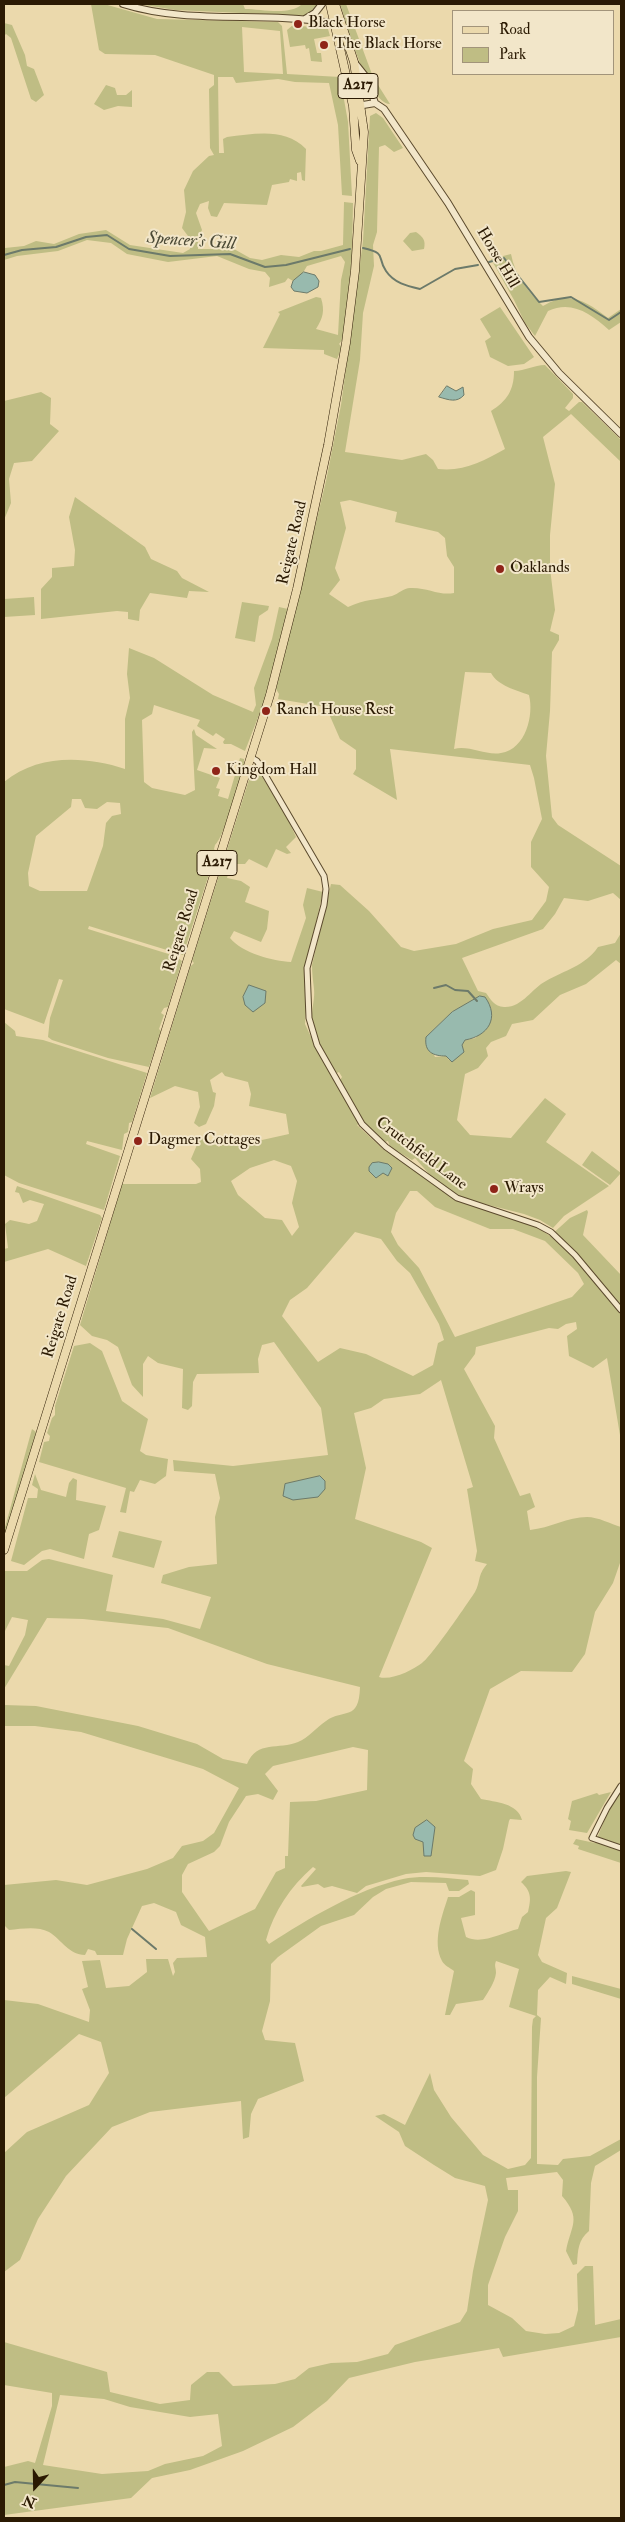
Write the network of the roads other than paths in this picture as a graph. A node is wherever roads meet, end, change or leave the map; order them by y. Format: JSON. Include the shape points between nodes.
{"nodes":[{"id":1,"x":123,"y":4,"type":"edge"},
{"id":2,"x":322,"y":4,"type":"edge"},
{"id":3,"x":330,"y":4,"type":"edge"},
{"id":4,"x":335,"y":4,"type":"edge"},
{"id":5,"x":338,"y":14,"type":"junction"},
{"id":6,"x":304,"y":20,"type":"junction"},
{"id":7,"x":334,"y":22,"type":"junction"},
{"id":8,"x":354,"y":62,"type":"junction"},
{"id":9,"x":375,"y":103,"type":"junction"},
{"id":10,"x":357,"y":106,"type":"junction"},
{"id":11,"x":621,"y":434,"type":"edge"},
{"id":12,"x":250,"y":757,"type":"junction"},
{"id":13,"x":621,"y":1310,"type":"edge"},
{"id":14,"x":4,"y":1550,"type":"edge"},
{"id":15,"x":621,"y":1786,"type":"edge"},
{"id":16,"x":621,"y":1848,"type":"edge"}],
"edges":[{"from":1,"to":6,"type":"street","via":[[171,14]]},
{"from":2,"to":6,"type":"street"},
{"from":3,"to":7,"type":"main road","name":"Reigate Road","number":"A217"},
{"from":4,"to":5,"type":"main road","name":"Reigate Road","number":"A217"},
{"from":5,"to":7,"type":"street"},
{"from":5,"to":8,"type":"main road","name":"Reigate Road","number":"A217"},
{"from":6,"to":7,"type":"street"},
{"from":7,"to":10,"type":"main road","name":"Reigate Road","number":"A217"},
{"from":8,"to":9,"type":"street","via":[[366,77]]},
{"from":8,"to":10,"type":"main road","name":"Reigate Road","number":"A217"},
{"from":9,"to":10,"type":"street"},
{"from":9,"to":11,"type":"street","name":"Horse Hill","via":[[384,109],[400,130],[529,337],[564,378]]},
{"from":10,"to":12,"type":"main road","name":"Reigate Road","number":"A217","via":[[356,150],[360,160],[355,271],[346,343],[333,421],[281,655]]},
{"from":12,"to":13,"type":"street","name":"Crutchfield Lane","via":[[257,761],[324,876],[324,905],[308,968],[310,1018],[317,1045],[362,1124],[386,1147],[456,1198],[552,1232]]},
{"from":12,"to":14,"type":"main road","name":"Reigate Road","number":"A217"},
{"from":15,"to":16,"type":"street","via":[[592,1838]]}]}
